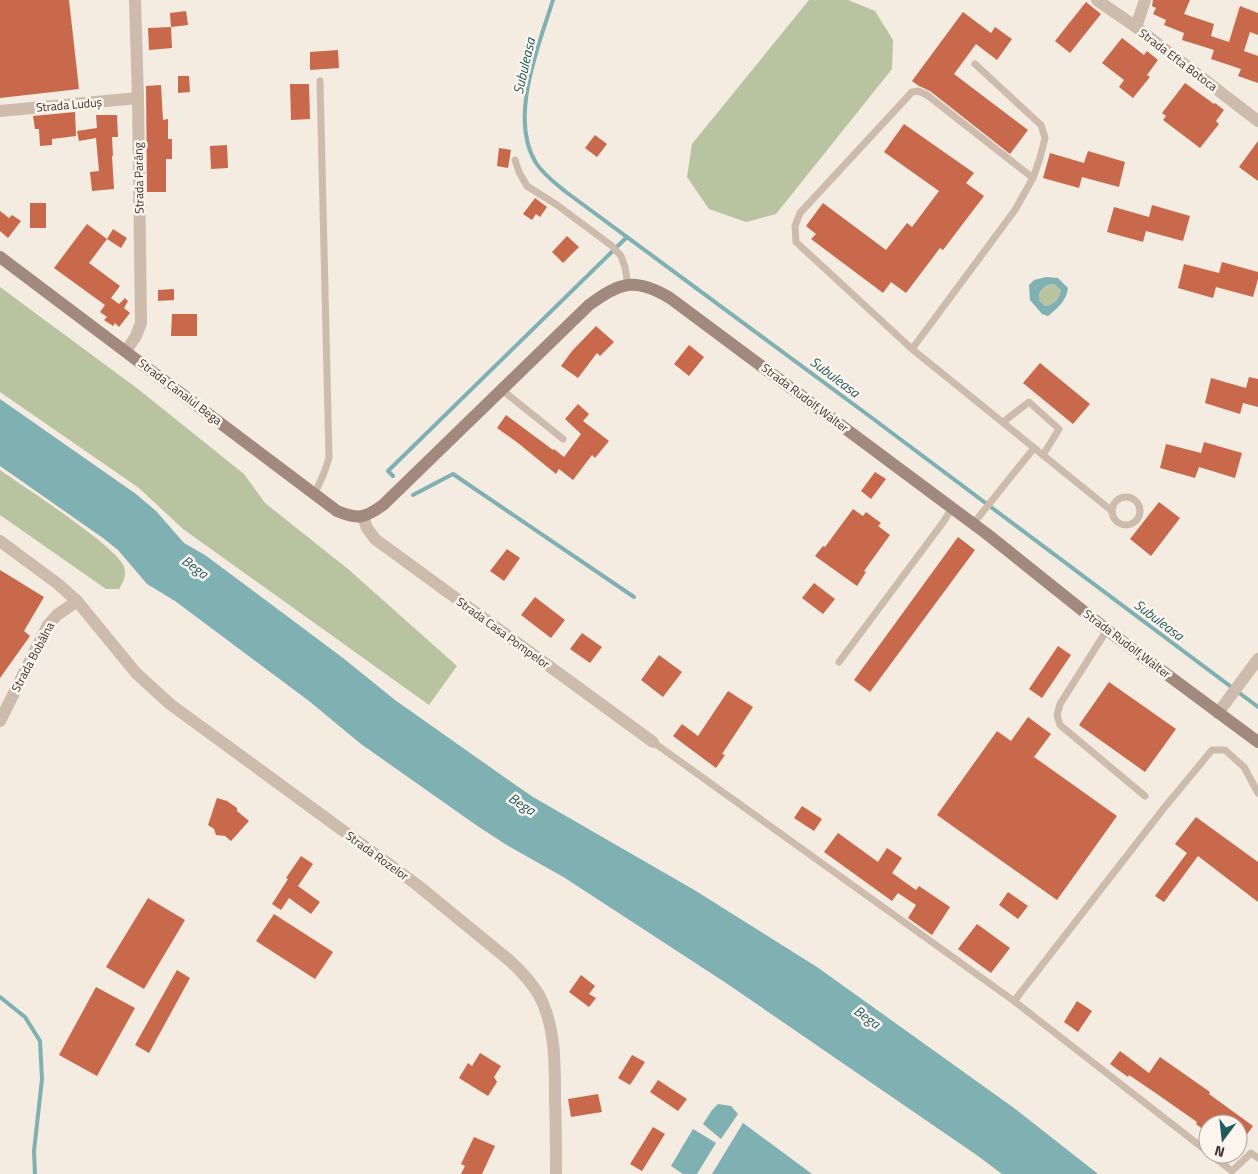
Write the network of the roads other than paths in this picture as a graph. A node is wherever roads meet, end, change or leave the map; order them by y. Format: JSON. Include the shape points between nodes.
{"nodes":[{"id":1,"x":135,"y":0,"type":"edge"},
{"id":2,"x":1097,"y":0,"type":"edge"},
{"id":3,"x":1145,"y":0,"type":"edge"},
{"id":4,"x":1136,"y":27,"type":"junction"},
{"id":5,"x":974,"y":64,"type":"dead end"},
{"id":6,"x":320,"y":81,"type":"dead end"},
{"id":7,"x":138,"y":98,"type":"junction"},
{"id":8,"x":0,"y":111,"type":"edge"},
{"id":9,"x":1258,"y":121,"type":"edge"},
{"id":10,"x":515,"y":160,"type":"dead end"},
{"id":11,"x":1033,"y":178,"type":"junction"},
{"id":12,"x":0,"y":257,"type":"edge"},
{"id":13,"x":628,"y":285,"type":"junction"},
{"id":14,"x":912,"y":348,"type":"junction"},
{"id":15,"x":126,"y":351,"type":"junction"},
{"id":16,"x":502,"y":390,"type":"junction"},
{"id":17,"x":1003,"y":422,"type":"junction"},
{"id":18,"x":563,"y":438,"type":"dead end"},
{"id":19,"x":1034,"y":448,"type":"junction"},
{"id":20,"x":1043,"y":455,"type":"junction"},
{"id":21,"x":315,"y":493,"type":"junction"},
{"id":22,"x":952,"y":508,"type":"junction"},
{"id":23,"x":1112,"y":511,"type":"junction"},
{"id":24,"x":363,"y":517,"type":"junction"},
{"id":25,"x":976,"y":521,"type":"junction"},
{"id":26,"x":0,"y":541,"type":"edge"},
{"id":27,"x":77,"y":601,"type":"junction"},
{"id":28,"x":1107,"y":630,"type":"junction"},
{"id":29,"x":839,"y":662,"type":"dead end"},
{"id":30,"x":1257,"y":662,"type":"edge"},
{"id":31,"x":1218,"y":713,"type":"junction"},
{"id":32,"x":0,"y":721,"type":"edge"},
{"id":33,"x":653,"y":742,"type":"joint"},
{"id":34,"x":1258,"y":742,"type":"edge"},
{"id":35,"x":1258,"y":793,"type":"edge"},
{"id":36,"x":1145,"y":796,"type":"dead end"},
{"id":37,"x":1014,"y":1001,"type":"junction"},
{"id":38,"x":1198,"y":1144,"type":"edge"},
{"id":39,"x":1248,"y":1156,"type":"edge"},
{"id":40,"x":1258,"y":1158,"type":"edge"},
{"id":41,"x":1223,"y":1164,"type":"edge"},
{"id":42,"x":1239,"y":1164,"type":"edge"},
{"id":43,"x":556,"y":1174,"type":"edge"}],
"edges":[{"from":1,"to":7,"type":"street","name":"Strada Parâng"},
{"from":2,"to":4,"type":"street","name":"Strada Efta Botoca"},
{"from":3,"to":4,"type":"street"},
{"from":4,"to":9,"type":"street","name":"Strada Efta Botoca"},
{"from":5,"to":11,"type":"lane","via":[[1041,125],[1045,138]]},
{"from":6,"to":21,"type":"lane","via":[[328,458]]},
{"from":7,"to":8,"type":"street","name":"Strada Luduș"},
{"from":7,"to":15,"type":"street","name":"Strada Parâng","via":[[141,323]]},
{"from":10,"to":13,"type":"lane","via":[[527,186],[612,246],[621,256]]},
{"from":11,"to":14,"type":"lane","via":[[1015,210]]},
{"from":11,"to":14,"type":"lane","via":[[918,91],[908,95],[800,213],[795,226],[796,242]]},
{"from":12,"to":15,"type":"street","name":"Strada Canalul Bega"},
{"from":13,"to":16,"type":"street","name":"Strada Rudolf Walter","via":[[616,287],[589,305]]},
{"from":13,"to":22,"type":"street","name":"Strada Rudolf Walter","via":[[655,289],[670,298]]},
{"from":14,"to":17,"type":"lane"},
{"from":15,"to":21,"type":"street","name":"Strada Canalul Bega"},
{"from":16,"to":18,"type":"lane"},
{"from":16,"to":24,"type":"street","name":"Strada Rudolf Walter","via":[[383,505]]},
{"from":17,"to":19,"type":"lane"},
{"from":17,"to":20,"type":"lane","via":[[1029,402],[1059,429]]},
{"from":19,"to":20,"type":"lane"},
{"from":19,"to":25,"type":"lane"},
{"from":20,"to":23,"type":"lane"},
{"from":21,"to":24,"type":"street","name":"Strada Canalul Bega","via":[[337,511]]},
{"from":22,"to":25,"type":"street","name":"Strada Rudolf Walter"},
{"from":22,"to":29,"type":"lane"},
{"from":23,"to":23,"type":"lane","via":[[1113,518],[1124,525],[1131,524],[1139,515],[1139,508],[1131,498],[1118,500]]},
{"from":24,"to":33,"type":"street","name":"Strada Casa Pompelor","via":[[375,539]]},
{"from":25,"to":28,"type":"street","name":"Strada Rudolf Walter"},
{"from":26,"to":27,"type":"street","name":"Strada Rozelor"},
{"from":27,"to":32,"type":"street","name":"Strada Bobâlna","via":[[48,625]]},
{"from":27,"to":43,"type":"street","name":"Strada Rozelor","via":[[136,674],[170,704],[416,884],[520,971],[545,1008],[552,1037]]},
{"from":28,"to":31,"type":"street","name":"Strada Rudolf Walter"},
{"from":28,"to":36,"type":"lane","via":[[1060,704],[1057,714],[1060,725]]},
{"from":30,"to":31,"type":"street"},
{"from":31,"to":34,"type":"street","name":"Strada Rudolf Walter"},
{"from":33,"to":37,"type":"lane"},
{"from":35,"to":37,"type":"lane","via":[[1244,767],[1225,750],[1212,750]]},
{"from":37,"to":38,"type":"lane"},
{"from":39,"to":40,"type":"lane","via":[[1251,1153]]},
{"from":41,"to":42,"type":"lane","via":[[1232,1171]]}]}
